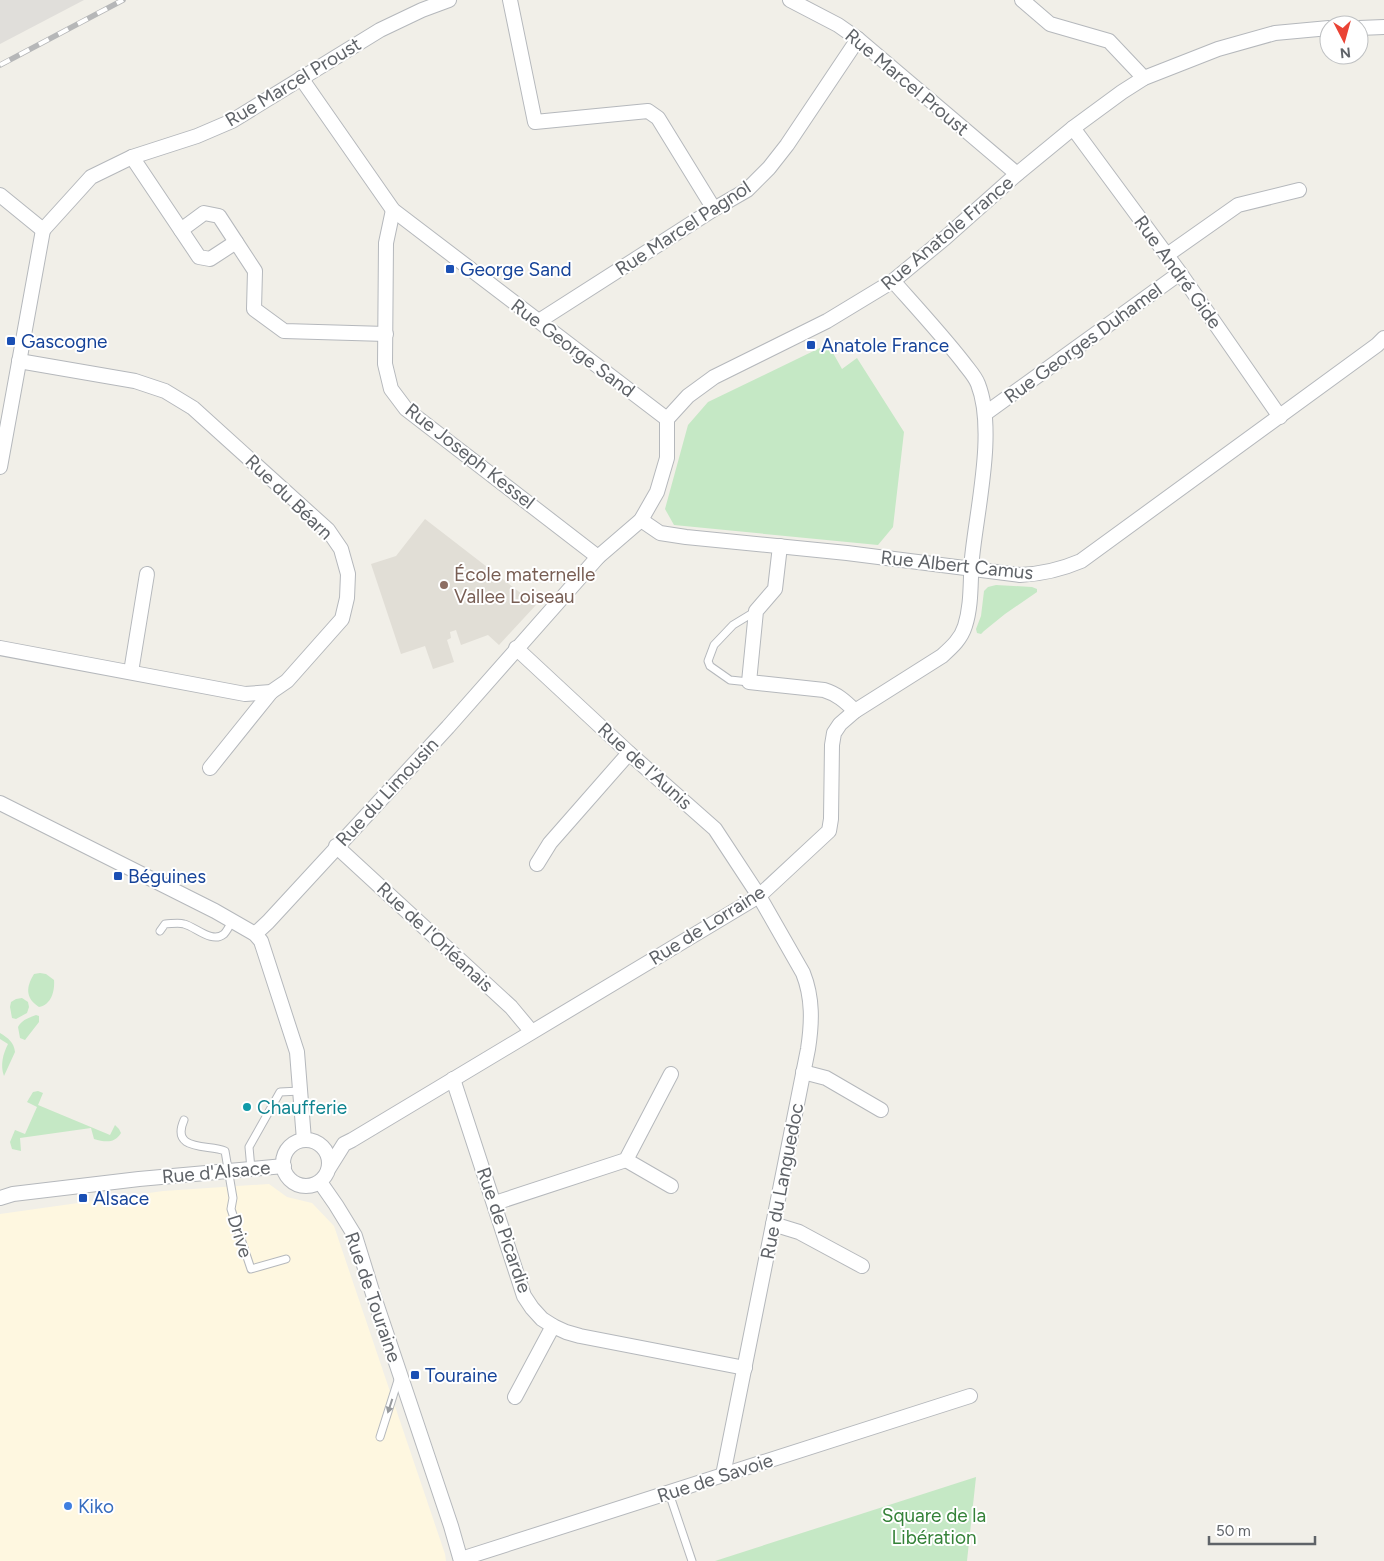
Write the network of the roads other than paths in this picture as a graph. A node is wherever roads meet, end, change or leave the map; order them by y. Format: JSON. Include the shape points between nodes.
{"nodes":[{"id":1,"x":449,"y":0,"type":"edge"},
{"id":2,"x":510,"y":0,"type":"edge"},
{"id":3,"x":790,"y":0,"type":"edge"},
{"id":4,"x":1022,"y":0,"type":"edge"},
{"id":5,"x":1384,"y":27,"type":"edge"},
{"id":6,"x":1369,"y":28,"type":"edge"},
{"id":7,"x":1319,"y":29,"type":"edge"},
{"id":8,"x":858,"y":39,"type":"junction"},
{"id":9,"x":301,"y":78,"type":"junction"},
{"id":10,"x":1144,"y":78,"type":"junction"},
{"id":11,"x":1073,"y":128,"type":"junction"},
{"id":12,"x":132,"y":157,"type":"junction"},
{"id":13,"x":1017,"y":174,"type":"junction"},
{"id":14,"x":1299,"y":190,"type":"dead end"},
{"id":15,"x":0,"y":195,"type":"edge"},
{"id":16,"x":714,"y":209,"type":"junction"},
{"id":17,"x":393,"y":210,"type":"junction"},
{"id":18,"x":43,"y":230,"type":"junction"},
{"id":19,"x":181,"y":230,"type":"junction"},
{"id":20,"x":236,"y":242,"type":"junction"},
{"id":21,"x":1166,"y":255,"type":"junction"},
{"id":22,"x":1180,"y":273,"type":"junction"},
{"id":23,"x":893,"y":281,"type":"junction"},
{"id":24,"x":539,"y":321,"type":"junction"},
{"id":25,"x":386,"y":334,"type":"junction"},
{"id":26,"x":1384,"y":338,"type":"edge"},
{"id":27,"x":19,"y":361,"type":"junction"},
{"id":28,"x":986,"y":413,"type":"junction"},
{"id":29,"x":1280,"y":417,"type":"junction"},
{"id":30,"x":667,"y":419,"type":"junction"},
{"id":31,"x":0,"y":466,"type":"edge"},
{"id":32,"x":641,"y":520,"type":"junction"},
{"id":33,"x":780,"y":546,"type":"junction"},
{"id":34,"x":598,"y":557,"type":"junction"},
{"id":35,"x":972,"y":569,"type":"junction"},
{"id":36,"x":147,"y":574,"type":"dead end"},
{"id":37,"x":756,"y":611,"type":"junction"},
{"id":38,"x":0,"y":648,"type":"edge"},
{"id":39,"x":516,"y":648,"type":"junction"},
{"id":40,"x":132,"y":672,"type":"junction"},
{"id":41,"x":750,"y":682,"type":"junction"},
{"id":42,"x":271,"y":692,"type":"junction"},
{"id":43,"x":855,"y":711,"type":"junction"},
{"id":44,"x":629,"y":753,"type":"junction"},
{"id":45,"x":210,"y":768,"type":"dead end"},
{"id":46,"x":0,"y":803,"type":"edge"},
{"id":47,"x":336,"y":846,"type":"junction"},
{"id":48,"x":537,"y":864,"type":"dead end"},
{"id":49,"x":759,"y":896,"type":"junction"},
{"id":50,"x":232,"y":920,"type":"junction"},
{"id":51,"x":160,"y":931,"type":"dead end"},
{"id":52,"x":255,"y":934,"type":"junction"},
{"id":53,"x":531,"y":1031,"type":"junction"},
{"id":54,"x":803,"y":1072,"type":"junction"},
{"id":55,"x":671,"y":1074,"type":"dead end"},
{"id":56,"x":453,"y":1079,"type":"junction"},
{"id":57,"x":300,"y":1091,"type":"junction"},
{"id":58,"x":881,"y":1110,"type":"dead end"},
{"id":59,"x":184,"y":1120,"type":"dead end"},
{"id":60,"x":310,"y":1141,"type":"junction"},
{"id":61,"x":344,"y":1144,"type":"junction"},
{"id":62,"x":626,"y":1160,"type":"junction"},
{"id":63,"x":284,"y":1166,"type":"junction"},
{"id":64,"x":329,"y":1168,"type":"junction"},
{"id":65,"x":251,"y":1169,"type":"junction"},
{"id":66,"x":229,"y":1171,"type":"junction"},
{"id":67,"x":320,"y":1182,"type":"junction"},
{"id":68,"x":671,"y":1186,"type":"dead end"},
{"id":69,"x":0,"y":1198,"type":"edge"},
{"id":70,"x":494,"y":1203,"type":"junction"},
{"id":71,"x":773,"y":1224,"type":"junction"},
{"id":72,"x":286,"y":1259,"type":"dead end"},
{"id":73,"x":862,"y":1266,"type":"dead end"},
{"id":74,"x":553,"y":1326,"type":"junction"},
{"id":75,"x":746,"y":1368,"type":"junction"},
{"id":76,"x":400,"y":1374,"type":"junction"},
{"id":77,"x":970,"y":1396,"type":"dead end"},
{"id":78,"x":516,"y":1397,"type":"dead end"},
{"id":79,"x":380,"y":1437,"type":"dead end"},
{"id":80,"x":723,"y":1475,"type":"junction"},
{"id":81,"x":669,"y":1492,"type":"junction"},
{"id":82,"x":461,"y":1560,"type":"edge"},
{"id":83,"x":692,"y":1561,"type":"edge"}],
"edges":[{"from":1,"to":9,"type":"street","name":"Rue Marcel Proust","via":[[380,30]]},
{"from":2,"to":16,"type":"street","via":[[535,122],[648,111],[658,118]]},
{"from":3,"to":8,"type":"street","name":"Rue Marcel Proust"},
{"from":4,"to":10,"type":"street","via":[[1050,24],[1109,41]]},
{"from":5,"to":6,"type":"street"},
{"from":7,"to":10,"type":"street","name":"Rue Anatole France","via":[[1276,32],[1218,49]]},
{"from":8,"to":13,"type":"street","name":"Rue Marcel Proust"},
{"from":8,"to":16,"type":"street","name":"Rue Marcel Pagnol","via":[[769,168],[747,190]]},
{"from":9,"to":12,"type":"street","name":"Rue Marcel Proust","via":[[232,122]]},
{"from":9,"to":17,"type":"street","name":"Rue George Sand"},
{"from":10,"to":11,"type":"street","name":"Rue Anatole France"},
{"from":11,"to":13,"type":"street","name":"Rue Anatole France"},
{"from":11,"to":21,"type":"street","name":"Rue André Gide"},
{"from":12,"to":18,"type":"street","name":"Rue Marcel Proust","via":[[91,177]]},
{"from":12,"to":19,"type":"street"},
{"from":13,"to":23,"type":"street","name":"Rue Anatole France"},
{"from":14,"to":21,"type":"street","via":[[1238,205]]},
{"from":15,"to":18,"type":"street"},
{"from":16,"to":24,"type":"street","name":"Rue Marcel Pagnol"},
{"from":17,"to":24,"type":"street","name":"Rue George Sand"},
{"from":17,"to":25,"type":"street","name":"Rue Joseph Kessel","via":[[386,243]]},
{"from":18,"to":27,"type":"street"},
{"from":19,"to":20,"type":"street","via":[[204,213],[219,216]]},
{"from":19,"to":20,"type":"street","via":[[199,258],[210,259]]},
{"from":20,"to":25,"type":"street","via":[[255,272],[254,309],[284,331]]},
{"from":21,"to":22,"type":"street","name":"Rue André Gide"},
{"from":22,"to":28,"type":"street","name":"Rue Georges Duhamel"},
{"from":22,"to":29,"type":"street","name":"Rue André Gide"},
{"from":23,"to":28,"type":"street","name":"Rue de Lorraine","via":[[978,382]]},
{"from":23,"to":30,"type":"street","name":"Rue Anatole France","via":[[826,322],[714,377],[688,396]]},
{"from":24,"to":30,"type":"street","name":"Rue George Sand"},
{"from":25,"to":34,"type":"street","name":"Rue Joseph Kessel","via":[[385,364],[391,388],[406,409]]},
{"from":26,"to":29,"type":"street","name":"Rue Albert Camus"},
{"from":27,"to":31,"type":"street"},
{"from":27,"to":42,"type":"street","name":"Rue du Béarn","via":[[135,381],[165,391],[193,408],[328,530],[341,549],[348,574],[342,619],[287,681]]},
{"from":28,"to":35,"type":"street","name":"Rue de Lorraine","via":[[986,444]]},
{"from":29,"to":35,"type":"street","name":"Rue Albert Camus","via":[[1081,561],[1041,574],[1020,575]]},
{"from":30,"to":32,"type":"street","via":[[667,458],[656,492]]},
{"from":32,"to":33,"type":"street","name":"Rue Albert Camus","via":[[660,533]]},
{"from":32,"to":34,"type":"street"},
{"from":33,"to":35,"type":"street","name":"Rue Albert Camus"},
{"from":33,"to":37,"type":"street","via":[[775,589]]},
{"from":34,"to":39,"type":"street"},
{"from":35,"to":43,"type":"street","name":"Rue de Lorraine","via":[[968,613],[962,634],[954,645]]},
{"from":36,"to":40,"type":"street"},
{"from":37,"to":41,"type":"street"},
{"from":37,"to":41,"type":"lane","via":[[732,625],[714,645],[708,662],[730,680]]},
{"from":38,"to":40,"type":"street"},
{"from":39,"to":44,"type":"street","name":"Rue de l'Aunis"},
{"from":39,"to":47,"type":"street","name":"Rue du Limousin","via":[[448,727]]},
{"from":40,"to":42,"type":"street","via":[[245,694]]},
{"from":41,"to":43,"type":"street","via":[[824,690],[843,698]]},
{"from":42,"to":45,"type":"street","name":"Rue du Béarn"},
{"from":43,"to":49,"type":"street","name":"Rue de Lorraine","via":[[840,724],[833,739],[829,831]]},
{"from":44,"to":48,"type":"street","via":[[550,843]]},
{"from":44,"to":49,"type":"street","name":"Rue de l'Aunis","via":[[715,829]]},
{"from":46,"to":50,"type":"street"},
{"from":47,"to":52,"type":"street","name":"Rue du Limousin"},
{"from":47,"to":53,"type":"street","name":"Rue de l'Orléanais","via":[[511,1007]]},
{"from":49,"to":53,"type":"street","name":"Rue de Lorraine"},
{"from":49,"to":54,"type":"street","name":"Rue du Languedoc","via":[[808,985],[811,1030]]},
{"from":50,"to":51,"type":"lane","via":[[225,934],[217,937],[178,923],[165,924]]},
{"from":50,"to":52,"type":"street"},
{"from":52,"to":57,"type":"street","via":[[263,947],[297,1052]]},
{"from":53,"to":56,"type":"street","name":"Rue de Lorraine"},
{"from":54,"to":58,"type":"street","via":[[826,1078]]},
{"from":54,"to":71,"type":"street","name":"Rue du Languedoc"},
{"from":55,"to":62,"type":"street"},
{"from":56,"to":61,"type":"street","name":"Rue de Lorraine"},
{"from":56,"to":70,"type":"street","name":"Rue de Picardie"},
{"from":57,"to":60,"type":"street"},
{"from":57,"to":65,"type":"lane","via":[[280,1092],[249,1147]]},
{"from":59,"to":66,"type":"lane","via":[[181,1127],[187,1143],[225,1151]]},
{"from":60,"to":61,"type":"street"},
{"from":60,"to":63,"type":"street","via":[[293,1144],[284,1156]]},
{"from":60,"to":64,"type":"street","via":[[327,1152]]},
{"from":61,"to":64,"type":"street","name":"Rue de Lorraine"},
{"from":62,"to":68,"type":"street"},
{"from":62,"to":70,"type":"street"},
{"from":63,"to":65,"type":"street","name":"Rue d'Alsace"},
{"from":63,"to":67,"type":"street","via":[[288,1177],[300,1185]]},
{"from":64,"to":67,"type":"street"},
{"from":65,"to":66,"type":"street","name":"Rue d'Alsace"},
{"from":66,"to":69,"type":"street","name":"Rue d'Alsace","via":[[139,1179]]},
{"from":66,"to":72,"type":"lane","name":"Drive","via":[[234,1198],[231,1208],[251,1269]]},
{"from":67,"to":76,"type":"street","name":"Rue de Touraine","via":[[356,1236]]},
{"from":70,"to":74,"type":"street","name":"Rue de Picardie","via":[[524,1296],[532,1308]]},
{"from":71,"to":73,"type":"street","via":[[798,1232]]},
{"from":71,"to":75,"type":"street","name":"Rue du Languedoc"},
{"from":74,"to":75,"type":"street","name":"Rue de Picardie","via":[[580,1336]]},
{"from":74,"to":78,"type":"street"},
{"from":75,"to":80,"type":"street","name":"Rue du Languedoc"},
{"from":76,"to":79,"type":"lane","one_way":true},
{"from":76,"to":82,"type":"street","name":"Rue de Touraine"},
{"from":77,"to":80,"type":"street","name":"Rue de Savoie"},
{"from":80,"to":81,"type":"street","name":"Rue de Savoie"},
{"from":81,"to":82,"type":"street","name":"Rue de Savoie"},
{"from":81,"to":83,"type":"lane"}]}
